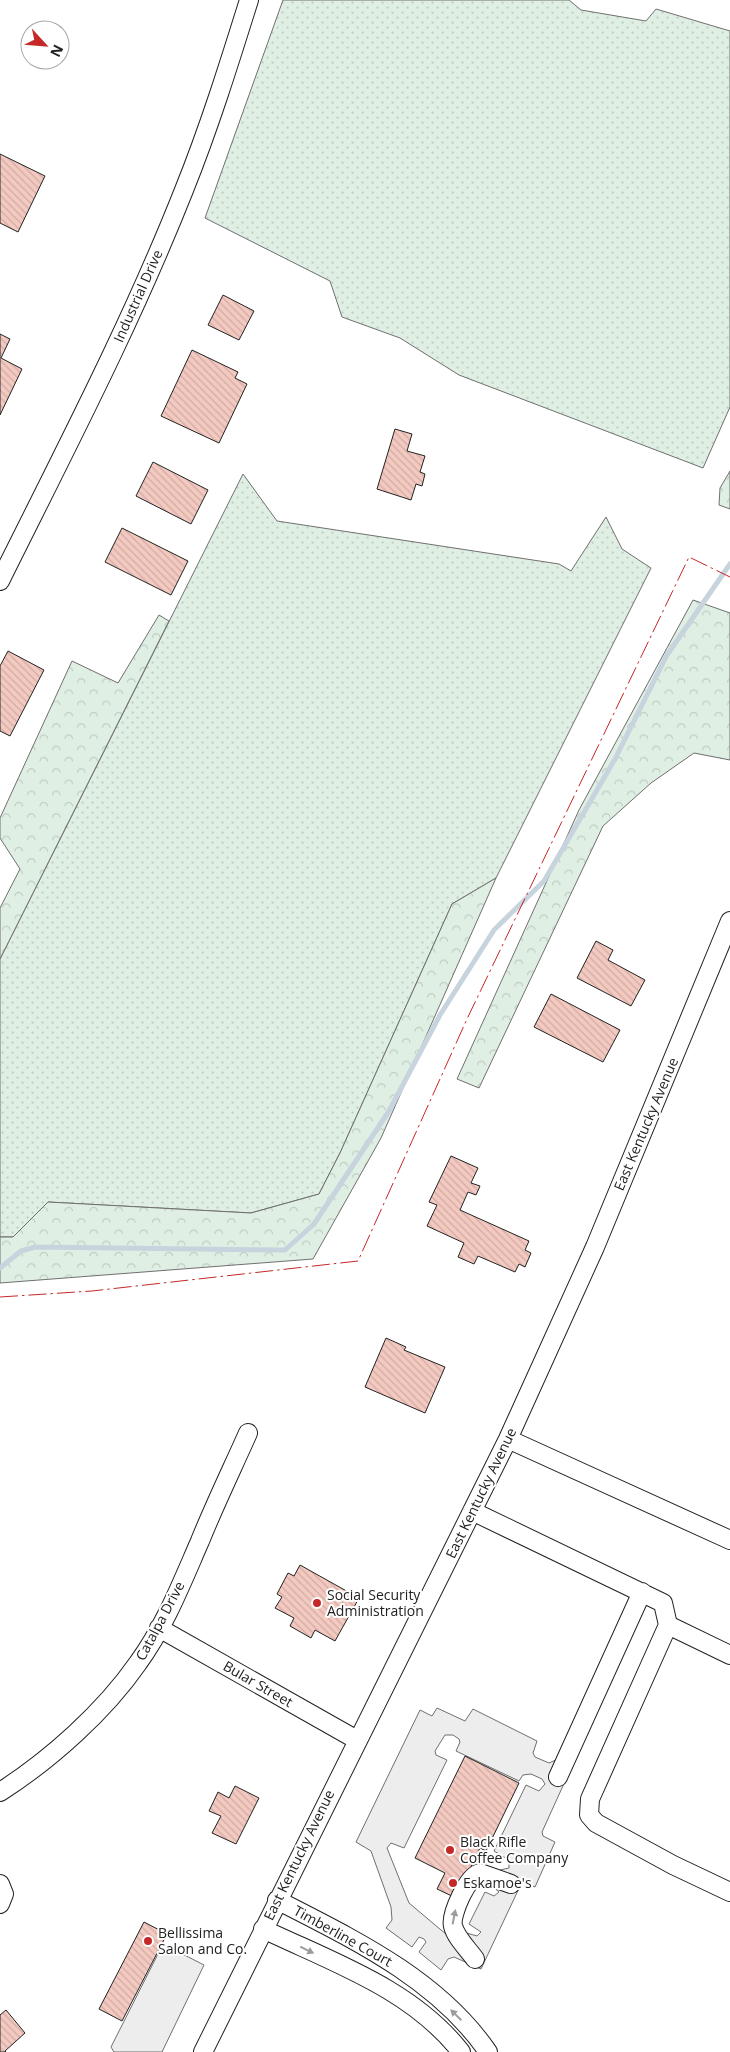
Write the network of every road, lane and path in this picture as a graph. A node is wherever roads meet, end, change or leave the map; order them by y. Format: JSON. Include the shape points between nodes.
{"nodes":[{"id":1,"x":249,"y":0,"type":"edge"},
{"id":2,"x":0,"y":581,"type":"edge"},
{"id":3,"x":730,"y":921,"type":"edge"},
{"id":4,"x":248,"y":1433,"type":"dead end"},
{"id":5,"x":508,"y":1439,"type":"junction"},
{"id":6,"x":472,"y":1511,"type":"junction"},
{"id":7,"x":730,"y":1540,"type":"edge"},
{"id":8,"x":642,"y":1592,"type":"junction"},
{"id":9,"x":668,"y":1625,"type":"junction"},
{"id":10,"x":160,"y":1628,"type":"junction"},
{"id":11,"x":730,"y":1655,"type":"edge"},
{"id":12,"x":357,"y":1740,"type":"junction"},
{"id":13,"x":558,"y":1777,"type":"dead end"},
{"id":14,"x":0,"y":1792,"type":"edge"},
{"id":15,"x":0,"y":1884,"type":"edge"},
{"id":16,"x":511,"y":1884,"type":"dead end"},
{"id":17,"x":730,"y":1892,"type":"edge"},
{"id":18,"x":277,"y":1900,"type":"junction"},
{"id":19,"x":0,"y":1904,"type":"edge"},
{"id":20,"x":263,"y":1929,"type":"junction"},
{"id":21,"x":475,"y":1959,"type":"dead end"},
{"id":22,"x":474,"y":2034,"type":"junction"},
{"id":23,"x":459,"y":2050,"type":"edge"},
{"id":24,"x":203,"y":2052,"type":"edge"},
{"id":25,"x":488,"y":2052,"type":"edge"}],
"edges":[{"from":1,"to":2,"type":"street","name":"Industrial Drive","via":[[222,88],[149,273]]},
{"from":3,"to":5,"type":"street","name":"East Kentucky Avenue","via":[[594,1247]]},
{"from":4,"to":10,"type":"street","name":"Catalpa Drive"},
{"from":5,"to":6,"type":"street","name":"East Kentucky Avenue"},
{"from":5,"to":7,"type":"street"},
{"from":6,"to":8,"type":"street"},
{"from":6,"to":12,"type":"street","name":"East Kentucky Avenue"},
{"from":8,"to":9,"type":"street","via":[[663,1602]]},
{"from":8,"to":13,"type":"street"},
{"from":9,"to":11,"type":"street"},
{"from":9,"to":17,"type":"street","via":[[590,1799],[589,1814],[596,1823]]},
{"from":10,"to":12,"type":"street","name":"Bular Street"},
{"from":10,"to":14,"type":"street","name":"Catalpa Drive","via":[[138,1663],[111,1696],[60,1748]]},
{"from":12,"to":18,"type":"street","name":"East Kentucky Avenue"},
{"from":15,"to":19,"type":"street","via":[[4,1894]]},
{"from":21,"to":16,"type":"street","one_way":true,"via":[[452,1925],[467,1885],[474,1874],[480,1873]]},
{"from":18,"to":20,"type":"street","name":"East Kentucky Avenue"},
{"from":22,"to":18,"type":"street","name":"Timberline Court","one_way":true,"via":[[440,2000],[404,1972],[361,1943]]},
{"from":20,"to":23,"type":"street","name":"Timberline Court","one_way":true,"via":[[395,1994],[426,2015]]},
{"from":20,"to":24,"type":"street","name":"East Kentucky Avenue"},
{"from":22,"to":23,"type":"street","name":"Timberline Court"},
{"from":22,"to":25,"type":"street","name":"Timberline Court"}]}
